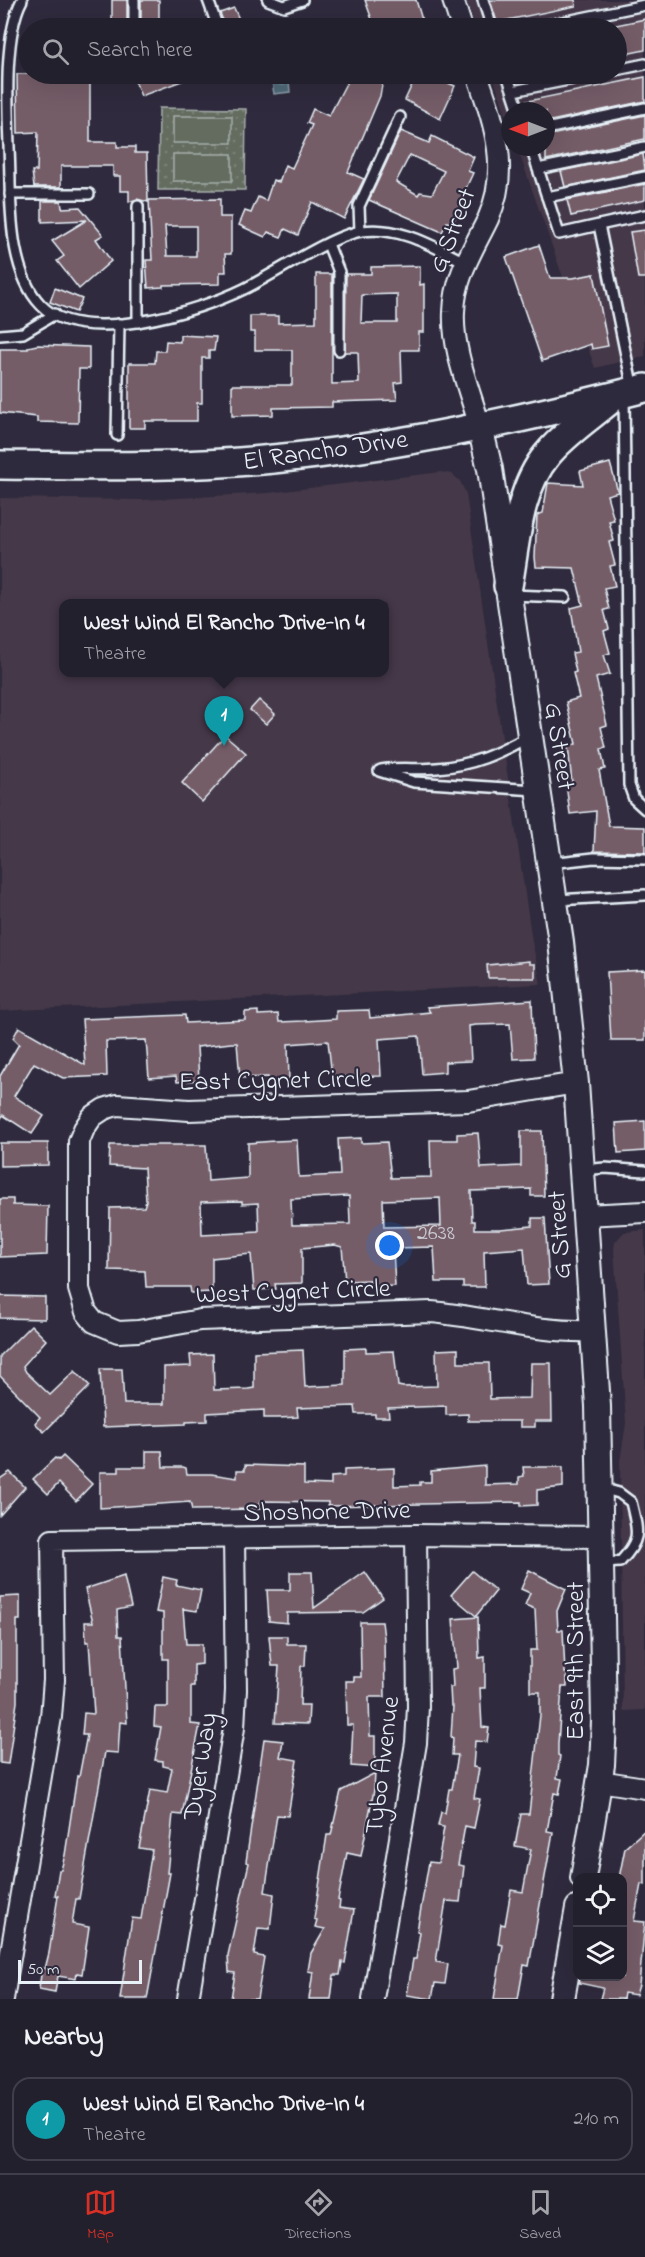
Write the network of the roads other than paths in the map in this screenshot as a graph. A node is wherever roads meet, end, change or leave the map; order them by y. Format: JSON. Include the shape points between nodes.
{"nodes":[{"id":1,"x":22,"y":0,"type":"edge"},
{"id":2,"x":134,"y":0,"type":"edge"},
{"id":3,"x":208,"y":0,"type":"edge"},
{"id":4,"x":268,"y":0,"type":"edge"},
{"id":5,"x":302,"y":0,"type":"edge"},
{"id":6,"x":453,"y":0,"type":"edge"},
{"id":7,"x":483,"y":0,"type":"edge"},
{"id":8,"x":645,"y":5,"type":"edge"},
{"id":9,"x":134,"y":18,"type":"edge"},
{"id":10,"x":214,"y":18,"type":"edge"},
{"id":11,"x":459,"y":18,"type":"edge"},
{"id":12,"x":489,"y":18,"type":"edge"},
{"id":13,"x":582,"y":18,"type":"edge"},
{"id":14,"x":645,"y":64,"type":"edge"},
{"id":15,"x":627,"y":68,"type":"edge"},
{"id":16,"x":481,"y":84,"type":"edge"},
{"id":17,"x":510,"y":84,"type":"edge"},
{"id":18,"x":551,"y":84,"type":"edge"},
{"id":19,"x":513,"y":92,"type":"junction"},
{"id":20,"x":516,"y":102,"type":"edge"},
{"id":21,"x":645,"y":108,"type":"edge"},
{"id":22,"x":399,"y":117,"type":"dead end"},
{"id":23,"x":555,"y":127,"type":"edge"},
{"id":24,"x":5,"y":133,"type":"edge"},
{"id":25,"x":645,"y":147,"type":"edge"},
{"id":26,"x":534,"y":156,"type":"edge"},
{"id":27,"x":538,"y":169,"type":"junction"},
{"id":28,"x":645,"y":177,"type":"edge"},
{"id":29,"x":10,"y":194,"type":"junction"},
{"id":30,"x":89,"y":194,"type":"dead end"},
{"id":31,"x":547,"y":197,"type":"junction"},
{"id":32,"x":138,"y":206,"type":"dead end"},
{"id":33,"x":645,"y":215,"type":"edge"},
{"id":34,"x":599,"y":225,"type":"junction"},
{"id":35,"x":360,"y":231,"type":"junction"},
{"id":36,"x":328,"y":244,"type":"junction"},
{"id":37,"x":465,"y":262,"type":"junction"},
{"id":38,"x":55,"y":314,"type":"junction"},
{"id":39,"x":138,"y":322,"type":"junction"},
{"id":40,"x":119,"y":324,"type":"junction"},
{"id":41,"x":0,"y":335,"type":"edge"},
{"id":42,"x":339,"y":350,"type":"dead end"},
{"id":43,"x":630,"y":392,"type":"edge"},
{"id":44,"x":480,"y":428,"type":"junction"},
{"id":45,"x":117,"y":435,"type":"dead end"},
{"id":46,"x":0,"y":465,"type":"edge"},
{"id":47,"x":509,"y":591,"type":"junction"},
{"id":48,"x":565,"y":597,"type":"dead end"},
{"id":49,"x":531,"y":735,"type":"junction"},
{"id":50,"x":539,"y":790,"type":"junction"},
{"id":51,"x":645,"y":809,"type":"edge"},
{"id":52,"x":645,"y":859,"type":"edge"},
{"id":53,"x":550,"y":863,"type":"junction"},
{"id":54,"x":645,"y":895,"type":"edge"},
{"id":55,"x":556,"y":900,"type":"junction"},
{"id":56,"x":576,"y":1083,"type":"junction"},
{"id":57,"x":582,"y":1170,"type":"junction"},
{"id":58,"x":645,"y":1171,"type":"edge"},
{"id":59,"x":645,"y":1212,"type":"edge"},
{"id":60,"x":585,"y":1215,"type":"junction"},
{"id":61,"x":79,"y":1229,"type":"joint"},
{"id":62,"x":593,"y":1331,"type":"junction"},
{"id":63,"x":600,"y":1443,"type":"joint"},
{"id":64,"x":601,"y":1487,"type":"junction"},
{"id":65,"x":416,"y":1535,"type":"junction"},
{"id":66,"x":602,"y":1537,"type":"junction"},
{"id":67,"x":234,"y":1538,"type":"junction"},
{"id":68,"x":602,"y":1563,"type":"junction"},
{"id":69,"x":599,"y":1781,"type":"junction"},
{"id":70,"x":645,"y":1788,"type":"edge"},
{"id":71,"x":584,"y":1873,"type":"edge"},
{"id":72,"x":575,"y":1927,"type":"edge"},
{"id":73,"x":3,"y":1999,"type":"edge"},
{"id":74,"x":188,"y":1999,"type":"edge"},
{"id":75,"x":373,"y":1999,"type":"edge"},
{"id":76,"x":562,"y":1999,"type":"edge"}],
"edges":[{"from":1,"to":24,"type":"lane","via":[[9,48]]},
{"from":2,"to":9,"type":"lane"},
{"from":3,"to":10,"type":"lane"},
{"from":4,"to":5,"type":"lane","via":[[284,6]]},
{"from":6,"to":11,"type":"street"},
{"from":7,"to":12,"type":"lane"},
{"from":8,"to":13,"type":"lane"},
{"from":14,"to":15,"type":"lane"},
{"from":16,"to":37,"type":"street","name":"G Street","via":[[497,131],[500,177],[488,218]]},
{"from":17,"to":19,"type":"lane"},
{"from":18,"to":19,"type":"lane"},
{"from":19,"to":20,"type":"lane"},
{"from":21,"to":23,"type":"lane"},
{"from":22,"to":35,"type":"lane","via":[[359,206]]},
{"from":24,"to":29,"type":"lane"},
{"from":25,"to":27,"type":"lane"},
{"from":26,"to":27,"type":"lane"},
{"from":27,"to":31,"type":"lane"},
{"from":28,"to":31,"type":"lane"},
{"from":29,"to":30,"type":"lane"},
{"from":29,"to":38,"type":"lane","via":[[11,216],[28,288],[41,306]]},
{"from":31,"to":34,"type":"lane","via":[[559,234]]},
{"from":32,"to":39,"type":"lane"},
{"from":33,"to":34,"type":"lane"},
{"from":34,"to":43,"type":"lane"},
{"from":35,"to":36,"type":"lane"},
{"from":35,"to":37,"type":"lane","via":[[398,232]]},
{"from":36,"to":39,"type":"lane","via":[[211,304]]},
{"from":36,"to":42,"type":"lane","via":[[339,272]]},
{"from":37,"to":44,"type":"street","name":"G Street","via":[[454,312],[455,334]]},
{"from":38,"to":40,"type":"lane","via":[[90,324]]},
{"from":38,"to":41,"type":"lane","via":[[23,333]]},
{"from":39,"to":40,"type":"lane"},
{"from":40,"to":45,"type":"lane"},
{"from":43,"to":44,"type":"main road","name":"El Rancho Drive"},
{"from":43,"to":47,"type":"main road","via":[[554,447],[538,468],[524,499]]},
{"from":43,"to":51,"type":"lane","via":[[629,785],[634,800]]},
{"from":44,"to":46,"type":"main road","name":"El Rancho Drive","via":[[262,460],[128,466]]},
{"from":44,"to":47,"type":"street","name":"G Street"},
{"from":47,"to":48,"type":"lane"},
{"from":47,"to":49,"type":"street","name":"G Street"},
{"from":49,"to":50,"type":"street","name":"G Street"},
{"from":49,"to":50,"type":"lane","via":[[490,758],[436,768],[405,766],[378,771],[414,782]]},
{"from":50,"to":53,"type":"street","name":"G Street"},
{"from":52,"to":53,"type":"lane","via":[[594,858]]},
{"from":53,"to":55,"type":"street","name":"G Street"},
{"from":54,"to":55,"type":"lane"},
{"from":55,"to":56,"type":"street","name":"G Street"},
{"from":56,"to":57,"type":"street","name":"G Street"},
{"from":56,"to":61,"type":"street","name":"East Cygnet Circle","via":[[468,1101],[104,1109],[92,1117],[80,1142]]},
{"from":57,"to":58,"type":"lane"},
{"from":57,"to":60,"type":"street","name":"G Street"},
{"from":59,"to":60,"type":"street"},
{"from":60,"to":62,"type":"street","name":"G Street"},
{"from":61,"to":62,"type":"street","name":"West Cygnet Circle","via":[[80,1299],[94,1322],[118,1332],[201,1320],[431,1312],[556,1332]]},
{"from":62,"to":63,"type":"street","name":"G Street"},
{"from":63,"to":64,"type":"street","name":"East 9th Street"},
{"from":64,"to":66,"type":"street","name":"East 9th Street"},
{"from":64,"to":68,"type":"lane","via":[[632,1502],[637,1529],[634,1547],[620,1562]]},
{"from":65,"to":66,"type":"street","name":"Shoshone Drive"},
{"from":65,"to":67,"type":"street","name":"Shoshone Drive"},
{"from":65,"to":75,"type":"street","name":"Tybo Avenue","via":[[416,1743]]},
{"from":66,"to":68,"type":"street","name":"East 9th Street"},
{"from":67,"to":73,"type":"street","name":"Shoshone Drive","via":[[52,1540],[51,1717]]},
{"from":67,"to":74,"type":"street","name":"Dyer Way","via":[[234,1728]]},
{"from":68,"to":69,"type":"street","name":"East 9th Street","via":[[605,1693]]},
{"from":69,"to":70,"type":"street"},
{"from":69,"to":71,"type":"street","name":"East 9th Street"},
{"from":72,"to":76,"type":"street"}]}
